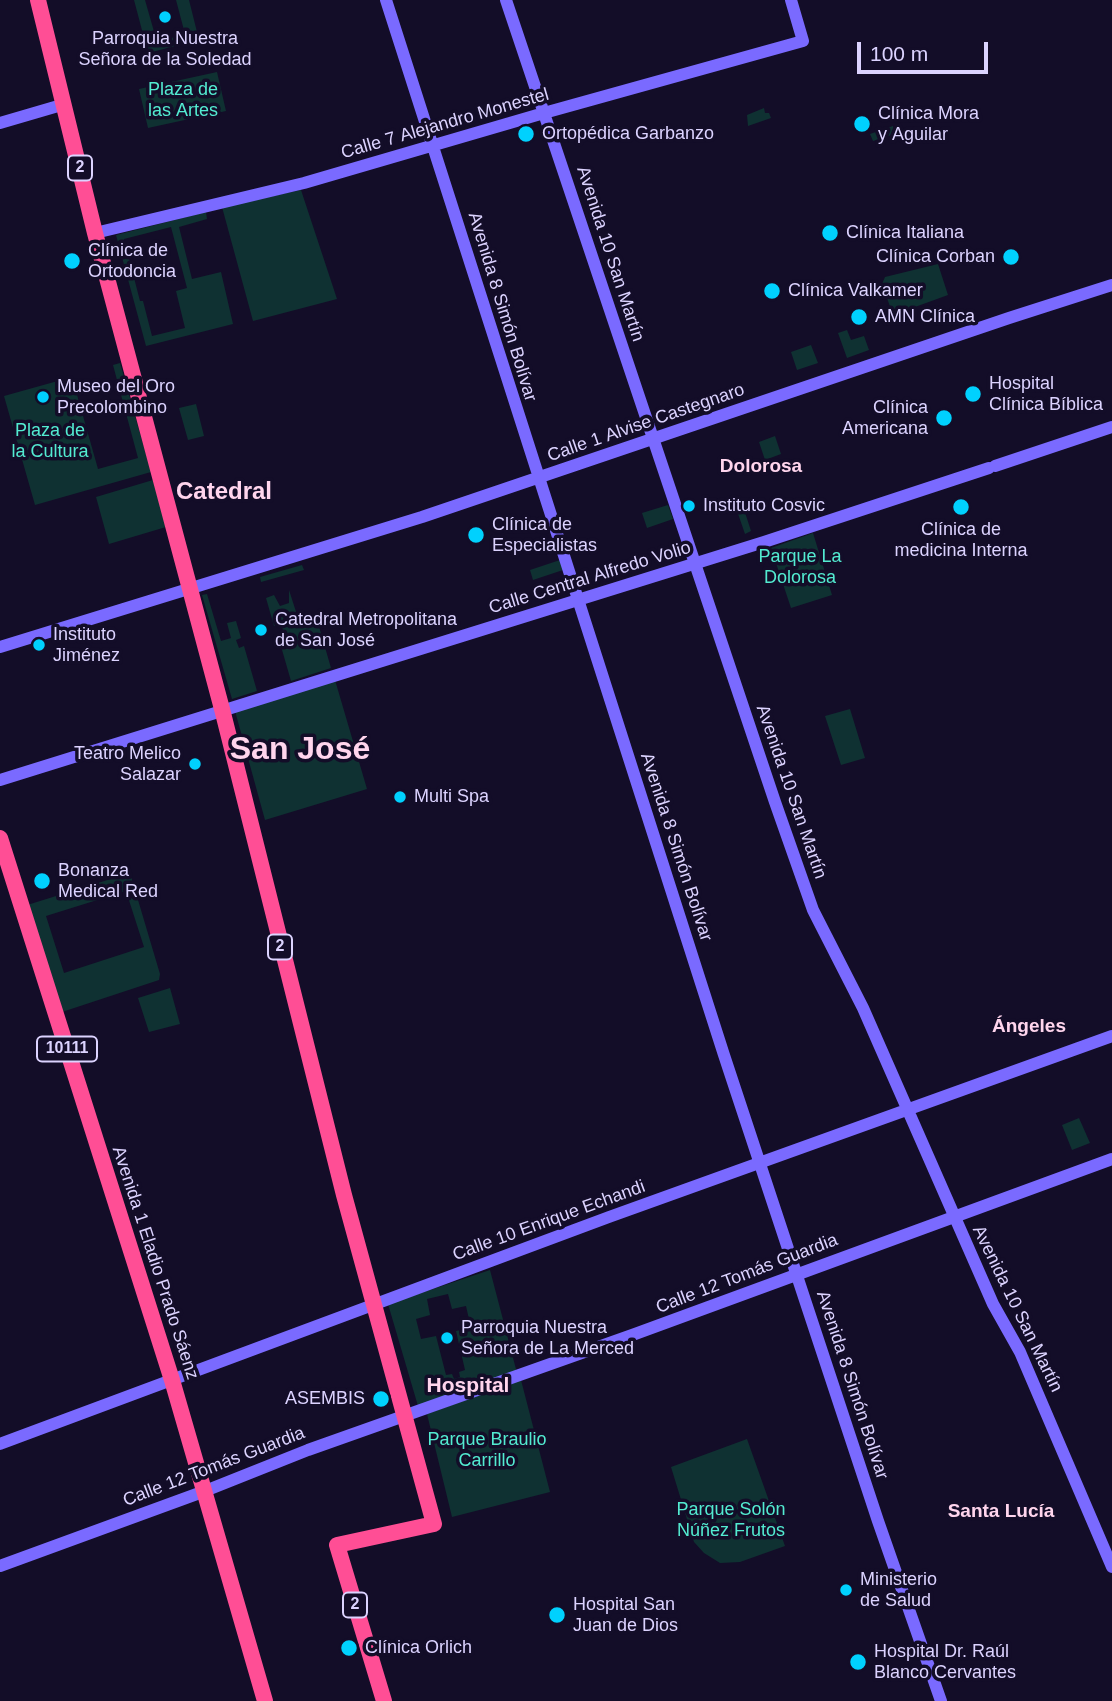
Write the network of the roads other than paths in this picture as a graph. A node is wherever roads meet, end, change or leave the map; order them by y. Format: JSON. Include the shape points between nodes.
{"nodes":[{"id":1,"x":38,"y":0,"type":"edge"},
{"id":2,"x":386,"y":0,"type":"edge"},
{"id":3,"x":506,"y":0,"type":"edge"},
{"id":4,"x":791,"y":0,"type":"edge"},
{"id":5,"x":65,"y":104,"type":"junction"},
{"id":6,"x":544,"y":113,"type":"junction"},
{"id":7,"x":0,"y":123,"type":"edge"},
{"id":8,"x":433,"y":146,"type":"junction"},
{"id":9,"x":95,"y":233,"type":"junction"},
{"id":10,"x":1112,"y":285,"type":"edge"},
{"id":11,"x":1112,"y":427,"type":"edge"},
{"id":12,"x":653,"y":440,"type":"junction"},
{"id":13,"x":538,"y":478,"type":"junction"},
{"id":14,"x":695,"y":563,"type":"junction"},
{"id":15,"x":190,"y":589,"type":"junction"},
{"id":16,"x":579,"y":599,"type":"junction"},
{"id":17,"x":0,"y":647,"type":"edge"},
{"id":18,"x":222,"y":709,"type":"junction"},
{"id":19,"x":0,"y":780,"type":"edge"},
{"id":20,"x":0,"y":838,"type":"edge"},
{"id":21,"x":1112,"y":1036,"type":"edge"},
{"id":22,"x":909,"y":1111,"type":"junction"},
{"id":23,"x":1112,"y":1159,"type":"edge"},
{"id":24,"x":760,"y":1163,"type":"junction"},
{"id":25,"x":953,"y":1216,"type":"junction"},
{"id":26,"x":798,"y":1273,"type":"junction"},
{"id":27,"x":373,"y":1304,"type":"junction"},
{"id":28,"x":172,"y":1380,"type":"junction"},
{"id":29,"x":404,"y":1416,"type":"junction"},
{"id":30,"x":0,"y":1444,"type":"edge"},
{"id":31,"x":205,"y":1491,"type":"junction"},
{"id":32,"x":0,"y":1566,"type":"edge"},
{"id":33,"x":1112,"y":1567,"type":"edge"},
{"id":34,"x":265,"y":1701,"type":"edge"},
{"id":35,"x":384,"y":1701,"type":"edge"},
{"id":36,"x":942,"y":1701,"type":"edge"}],
"edges":[{"from":1,"to":5,"type":"highway","number":"2"},
{"from":2,"to":8,"type":"street","name":"Avenida 8 Simón Bolívar"},
{"from":3,"to":6,"type":"street","name":"Avenida 10 San Martín"},
{"from":4,"to":6,"type":"street","name":"Calle 7 Alejandro Monestel","via":[[803,41]]},
{"from":5,"to":7,"type":"street"},
{"from":5,"to":9,"type":"highway","number":"2"},
{"from":6,"to":8,"type":"street","name":"Calle 7 Alejandro Monestel"},
{"from":6,"to":12,"type":"street","name":"Avenida 10 San Martín"},
{"from":8,"to":9,"type":"street","name":"Calle 7 Alejandro Monestel","via":[[304,183]]},
{"from":8,"to":13,"type":"street","name":"Avenida 8 Simón Bolívar"},
{"from":9,"to":15,"type":"highway","number":"2"},
{"from":10,"to":12,"type":"street","name":"Calle 1 Alvise Castegnaro"},
{"from":11,"to":14,"type":"street","name":"Calle Central Alfredo Volio"},
{"from":12,"to":13,"type":"street","name":"Calle 1 Alvise Castegnaro"},
{"from":12,"to":14,"type":"street","name":"Avenida 10 San Martín"},
{"from":13,"to":15,"type":"street","name":"Calle 1 Alvise Castegnaro"},
{"from":13,"to":16,"type":"street","name":"Avenida 8 Simón Bolívar"},
{"from":14,"to":16,"type":"street","name":"Calle Central Alfredo Volio"},
{"from":14,"to":22,"type":"street","name":"Avenida 10 San Martín","via":[[813,910]]},
{"from":15,"to":17,"type":"street","name":"Calle 1 Alvise Castegnaro"},
{"from":15,"to":18,"type":"highway","number":"2"},
{"from":16,"to":18,"type":"street","name":"Calle Central Alfredo Volio"},
{"from":16,"to":24,"type":"street","name":"Avenida 8 Simón Bolívar"},
{"from":18,"to":19,"type":"street","name":"Calle Central Alfredo Volio"},
{"from":18,"to":27,"type":"highway","number":"2"},
{"from":20,"to":28,"type":"highway","name":"Avenida 1 Eladio Prado Sáenz","number":"10111"},
{"from":21,"to":22,"type":"street","name":"Calle 10 Enrique Echandi"},
{"from":22,"to":24,"type":"street","name":"Calle 10 Enrique Echandi"},
{"from":22,"to":25,"type":"street","name":"Avenida 10 San Martín"},
{"from":23,"to":25,"type":"street","name":"Calle 12 Tomás Guardia"},
{"from":24,"to":26,"type":"street","name":"Avenida 8 Simón Bolívar"},
{"from":24,"to":27,"type":"street","name":"Calle 10 Enrique Echandi"},
{"from":25,"to":26,"type":"street","name":"Calle 12 Tomás Guardia"},
{"from":25,"to":33,"type":"street","name":"Avenida 10 San Martín","via":[[1020,1352]]},
{"from":26,"to":29,"type":"street","name":"Calle 12 Tomás Guardia"},
{"from":26,"to":36,"type":"street","name":"Avenida 8 Simón Bolívar"},
{"from":27,"to":28,"type":"street","name":"Calle 10 Enrique Echandi"},
{"from":27,"to":29,"type":"highway","number":"2"},
{"from":28,"to":30,"type":"street","name":"Calle 10 Enrique Echandi"},
{"from":28,"to":31,"type":"highway","name":"Avenida 1 Eladio Prado Sáenz","number":"10111"},
{"from":29,"to":31,"type":"street","name":"Calle 12 Tomás Guardia"},
{"from":29,"to":35,"type":"highway","number":"2","via":[[434,1524],[337,1545]]},
{"from":31,"to":32,"type":"street","name":"Calle 12 Tomás Guardia"},
{"from":31,"to":34,"type":"highway","name":"Avenida 1 Eladio Prado Sáenz","number":"10111"}]}
